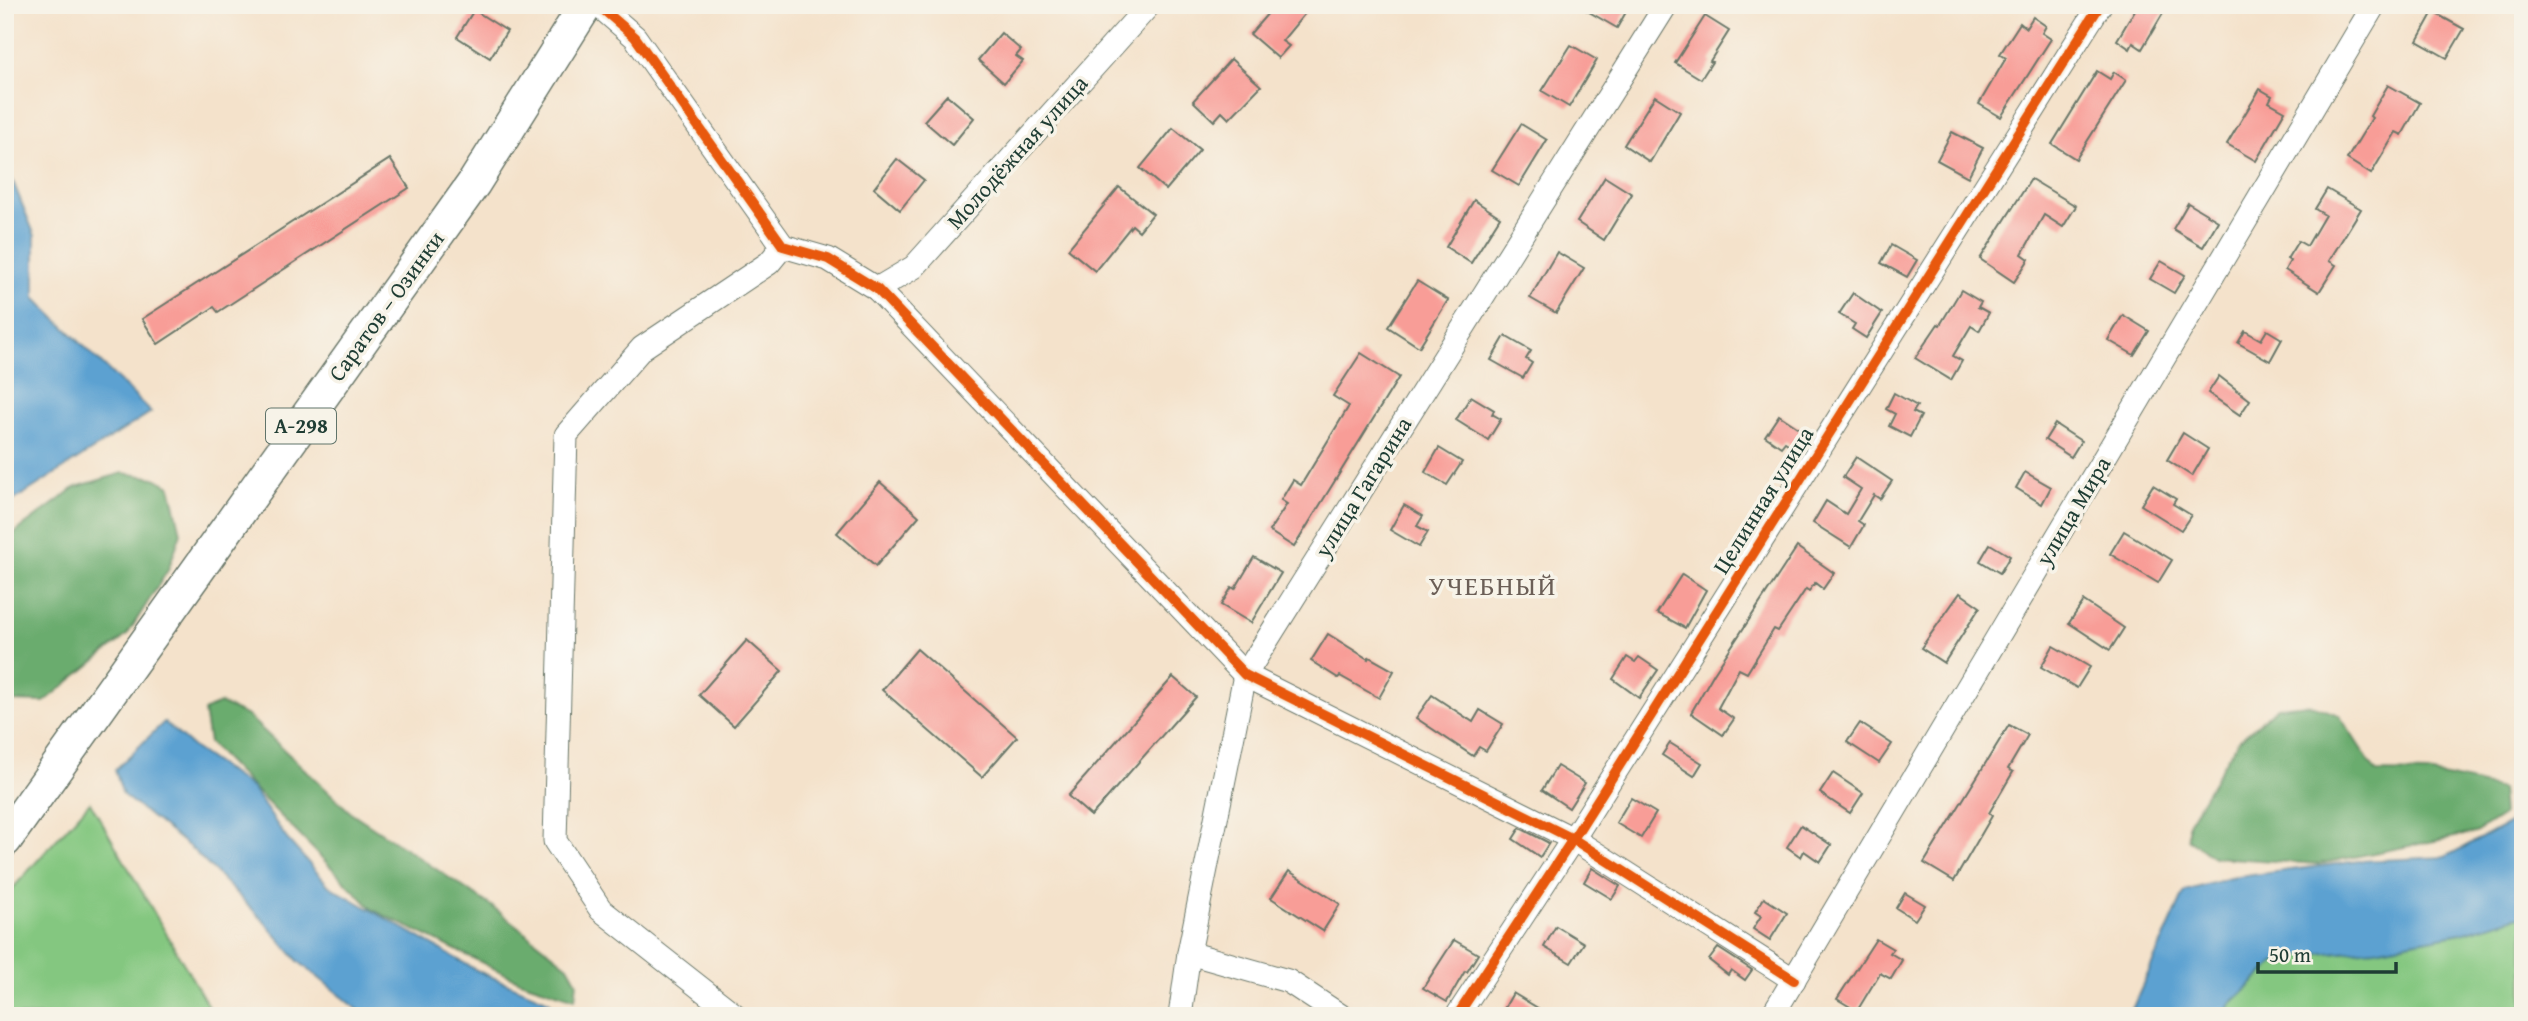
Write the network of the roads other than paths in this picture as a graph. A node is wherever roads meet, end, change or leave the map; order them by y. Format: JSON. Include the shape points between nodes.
{"nodes":[{"id":1,"x":586,"y":5,"type":"edge"},
{"id":2,"x":598,"y":5,"type":"edge"},
{"id":3,"x":1149,"y":5,"type":"edge"},
{"id":4,"x":1666,"y":5,"type":"edge"},
{"id":5,"x":2101,"y":5,"type":"edge"},
{"id":6,"x":2374,"y":5,"type":"edge"},
{"id":7,"x":783,"y":246,"type":"junction"},
{"id":8,"x":877,"y":289,"type":"junction"},
{"id":9,"x":1245,"y":676,"type":"junction"},
{"id":10,"x":1573,"y":839,"type":"junction"},
{"id":11,"x":5,"y":840,"type":"edge"},
{"id":12,"x":1189,"y":953,"type":"junction"},
{"id":13,"x":1794,"y":980,"type":"junction"},
{"id":14,"x":736,"y":1016,"type":"edge"},
{"id":15,"x":1180,"y":1016,"type":"edge"},
{"id":16,"x":1341,"y":1016,"type":"edge"},
{"id":17,"x":1457,"y":1016,"type":"edge"},
{"id":18,"x":1772,"y":1016,"type":"edge"}],
"edges":[{"from":1,"to":11,"type":"highway","name":"Саратов – Озинки","number":"А-298","via":[[474,183]]},
{"from":2,"to":7,"type":"street","via":[[635,37]]},
{"from":3,"to":8,"type":"street","name":"Молодёжная улица","via":[[914,267]]},
{"from":4,"to":9,"type":"street","name":"улица Гагарина"},
{"from":5,"to":10,"type":"street","name":"Целинная улица"},
{"from":6,"to":13,"type":"street","name":"улица Мира"},
{"from":7,"to":8,"type":"street","via":[[828,259]]},
{"from":7,"to":14,"type":"street","via":[[769,263],[642,348],[566,435],[555,841],[601,910]]},
{"from":8,"to":9,"type":"street"},
{"from":9,"to":10,"type":"street"},
{"from":9,"to":12,"type":"street","name":"улица Гагарина"},
{"from":10,"to":13,"type":"street"},
{"from":10,"to":17,"type":"street","name":"Целинная улица"},
{"from":12,"to":15,"type":"street","name":"улица Гагарина"},
{"from":12,"to":16,"type":"street","via":[[1288,981]]},
{"from":13,"to":18,"type":"street","name":"улица Мира"}]}
